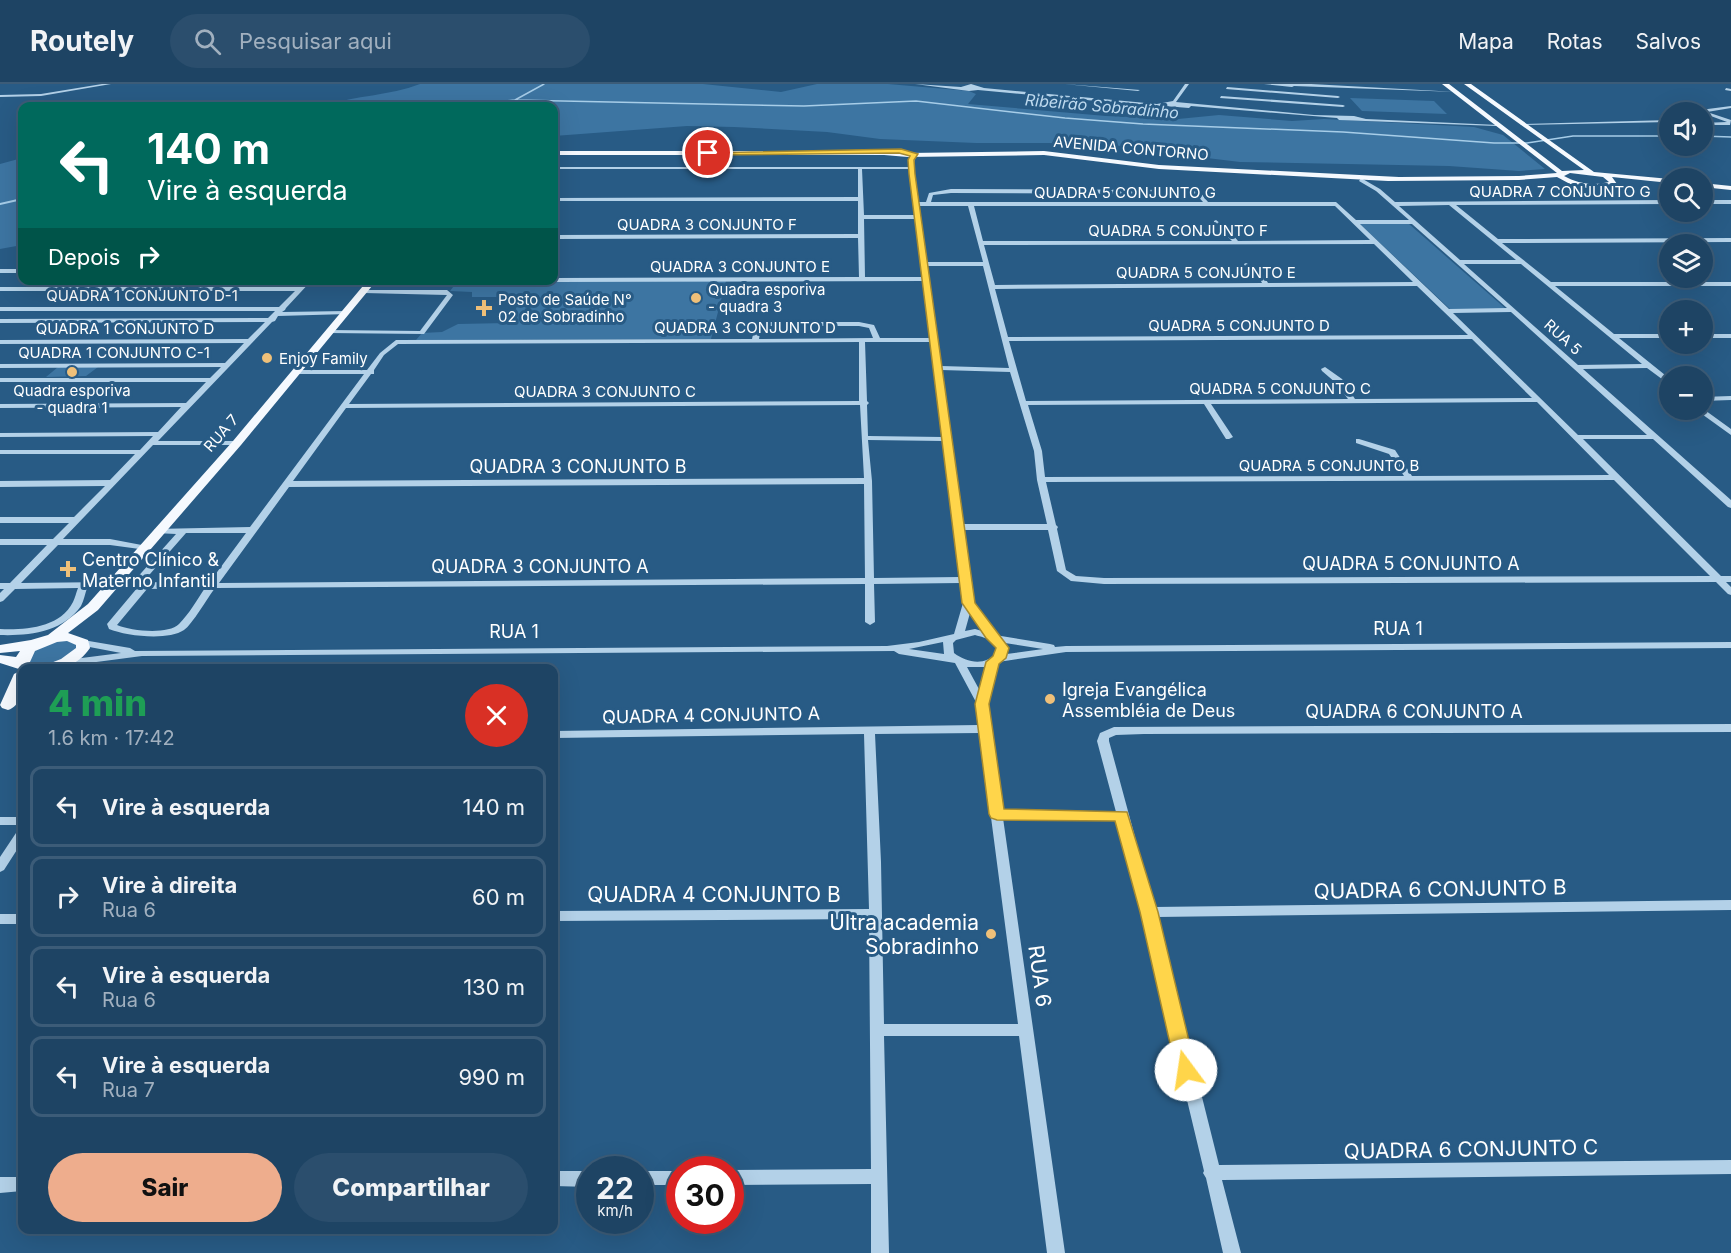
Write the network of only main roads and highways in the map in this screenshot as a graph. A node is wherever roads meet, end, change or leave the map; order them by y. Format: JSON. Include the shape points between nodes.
{"nodes":[{"id":1,"x":1467,"y":84,"type":"edge"},
{"id":2,"x":1450,"y":88,"type":"edge"},
{"id":3,"x":558,"y":153,"type":"edge"},
{"id":4,"x":1594,"y":173,"type":"junction"},
{"id":5,"x":1560,"y":174,"type":"junction"},
{"id":6,"x":1519,"y":178,"type":"junction"},
{"id":7,"x":1643,"y":178,"type":"junction"},
{"id":8,"x":1659,"y":180,"type":"edge"},
{"id":9,"x":1570,"y":182,"type":"junction"},
{"id":10,"x":1614,"y":182,"type":"junction"},
{"id":11,"x":1713,"y":186,"type":"edge"},
{"id":12,"x":1731,"y":188,"type":"edge"},
{"id":13,"x":369,"y":285,"type":"edge"},
{"id":14,"x":93,"y":607,"type":"junction"},
{"id":15,"x":45,"y":641,"type":"junction"},
{"id":16,"x":82,"y":642,"type":"junction"},
{"id":17,"x":0,"y":649,"type":"edge"},
{"id":18,"x":0,"y":659,"type":"edge"},
{"id":19,"x":25,"y":664,"type":"edge"},
{"id":20,"x":60,"y":664,"type":"edge"},
{"id":21,"x":18,"y":666,"type":"edge"},
{"id":22,"x":18,"y":683,"type":"edge"},
{"id":23,"x":18,"y":698,"type":"edge"},
{"id":24,"x":4,"y":710,"type":"edge"}],
"edges":[{"from":1,"to":4,"type":"main road"},
{"from":2,"to":5,"type":"main road"},
{"from":3,"to":6,"type":"main road","name":"AVENIDA CONTORNO","via":[[1044,153],[1159,167],[1365,179]]},
{"from":4,"to":5,"type":"main road","name":"AVENIDA CONTORNO"},
{"from":4,"to":7,"type":"main road"},
{"from":4,"to":10,"type":"main road"},
{"from":5,"to":6,"type":"main road","name":"AVENIDA CONTORNO"},
{"from":5,"to":9,"type":"main road"},
{"from":6,"to":9,"type":"main road","name":"AVENIDA CONTORNO"},
{"from":7,"to":8,"type":"main road"},
{"from":7,"to":10,"type":"main road"},
{"from":9,"to":10,"type":"main road","name":"AVENIDA CONTORNO","via":[[1598,186]]},
{"from":11,"to":12,"type":"main road"},
{"from":13,"to":14,"type":"main road","name":"RUA 7"},
{"from":14,"to":15,"type":"main road","name":"RUA 7"},
{"from":14,"to":16,"type":"main road","name":"RUA 7"},
{"from":15,"to":16,"type":"main road","via":[[69,637]]},
{"from":15,"to":17,"type":"main road"},
{"from":15,"to":19,"type":"main road","name":"RUA 7","via":[[24,653]]},
{"from":16,"to":20,"type":"main road","via":[[80,653]]},
{"from":18,"to":21,"type":"main road"},
{"from":22,"to":24,"type":"main road"},
{"from":23,"to":24,"type":"main road"}]}
